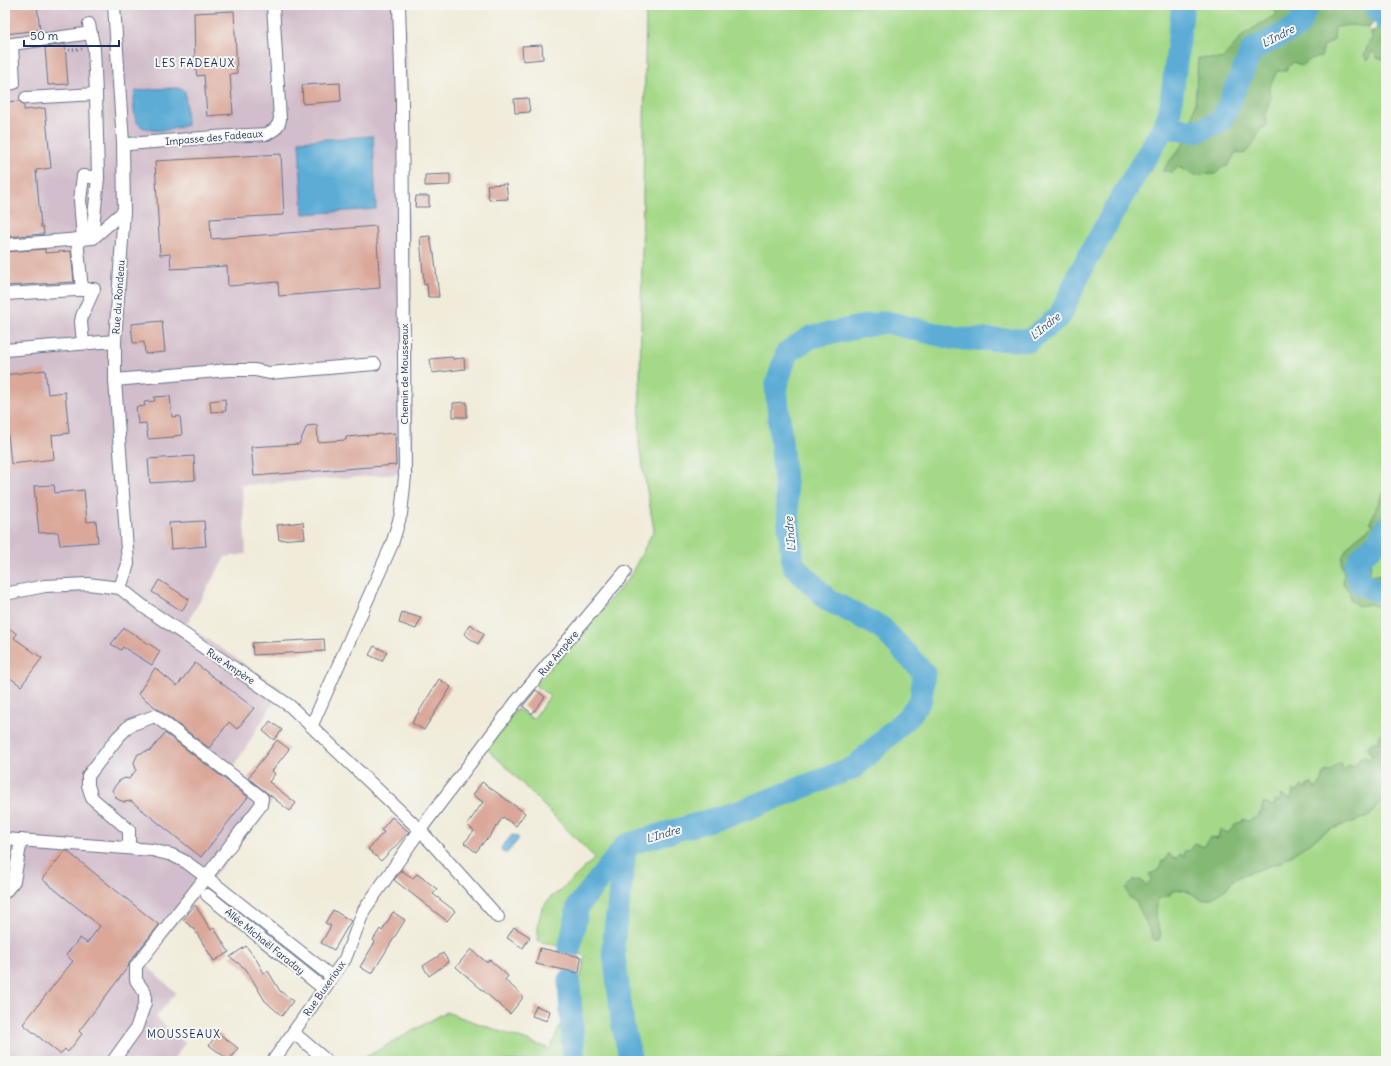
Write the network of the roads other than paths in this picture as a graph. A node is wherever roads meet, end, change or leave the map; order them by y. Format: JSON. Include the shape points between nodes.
{"nodes":[{"id":1,"x":114,"y":5,"type":"edge"},
{"id":2,"x":273,"y":5,"type":"edge"},
{"id":3,"x":399,"y":5,"type":"edge"},
{"id":4,"x":9,"y":44,"type":"edge"},
{"id":5,"x":5,"y":85,"type":"edge"},
{"id":6,"x":96,"y":94,"type":"junction"},
{"id":7,"x":26,"y":98,"type":"dead end"},
{"id":8,"x":123,"y":143,"type":"junction"},
{"id":9,"x":124,"y":211,"type":"junction"},
{"id":10,"x":85,"y":239,"type":"junction"},
{"id":11,"x":5,"y":245,"type":"edge"},
{"id":12,"x":82,"y":290,"type":"junction"},
{"id":13,"x":5,"y":294,"type":"edge"},
{"id":14,"x":115,"y":341,"type":"junction"},
{"id":15,"x":82,"y":343,"type":"junction"},
{"id":16,"x":5,"y":350,"type":"edge"},
{"id":17,"x":375,"y":364,"type":"dead end"},
{"id":18,"x":115,"y":380,"type":"junction"},
{"id":19,"x":625,"y":572,"type":"dead end"},
{"id":20,"x":120,"y":588,"type":"junction"},
{"id":21,"x":5,"y":594,"type":"edge"},
{"id":22,"x":312,"y":725,"type":"junction"},
{"id":23,"x":420,"y":830,"type":"junction"},
{"id":24,"x":5,"y":839,"type":"edge"},
{"id":25,"x":21,"y":840,"type":"junction"},
{"id":26,"x":129,"y":847,"type":"junction"},
{"id":27,"x":206,"y":877,"type":"junction"},
{"id":28,"x":5,"y":892,"type":"edge"},
{"id":29,"x":207,"y":895,"type":"dead end"},
{"id":30,"x":498,"y":917,"type":"dead end"},
{"id":31,"x":332,"y":977,"type":"junction"},
{"id":32,"x":323,"y":988,"type":"junction"},
{"id":33,"x":294,"y":1033,"type":"junction"},
{"id":34,"x":113,"y":1061,"type":"edge"},
{"id":35,"x":273,"y":1061,"type":"edge"},
{"id":36,"x":327,"y":1061,"type":"edge"}],
"edges":[{"from":1,"to":8,"type":"street","name":"Rue du Rondeau"},
{"from":2,"to":8,"type":"street","name":"Impasse des Fadeaux","via":[[280,119],[275,129],[267,134]]},
{"from":3,"to":22,"type":"street","name":"Chemin de Mousseaux","via":[[405,468],[401,514],[392,544]]},
{"from":4,"to":5,"type":"street","via":[[14,84]]},
{"from":4,"to":6,"type":"street","via":[[90,29],[94,49]]},
{"from":6,"to":7,"type":"street"},
{"from":6,"to":10,"type":"street","via":[[98,178],[83,176],[80,200]]},
{"from":8,"to":9,"type":"street","name":"Rue du Rondeau"},
{"from":9,"to":10,"type":"street"},
{"from":9,"to":14,"type":"street","name":"Rue du Rondeau"},
{"from":10,"to":11,"type":"street"},
{"from":10,"to":12,"type":"street"},
{"from":12,"to":13,"type":"street"},
{"from":12,"to":15,"type":"street","via":[[94,289],[82,316]]},
{"from":14,"to":15,"type":"street"},
{"from":14,"to":18,"type":"street","name":"Rue du Rondeau"},
{"from":15,"to":16,"type":"street"},
{"from":17,"to":18,"type":"street","via":[[269,373],[228,370]]},
{"from":18,"to":20,"type":"street","name":"Rue du Rondeau","via":[[128,564]]},
{"from":19,"to":23,"type":"street","name":"Rue Ampère","via":[[516,702]]},
{"from":20,"to":21,"type":"street","via":[[88,584],[45,586]]},
{"from":20,"to":22,"type":"street","name":"Rue Ampère","via":[[290,706]]},
{"from":22,"to":23,"type":"street","name":"Rue Ampère"},
{"from":23,"to":30,"type":"street","name":"Rue Ampère"},
{"from":23,"to":31,"type":"street","name":"Rue Buxerioux","via":[[364,910],[344,959]]},
{"from":24,"to":25,"type":"street"},
{"from":25,"to":26,"type":"street"},
{"from":25,"to":28,"type":"street","via":[[14,881]]},
{"from":26,"to":27,"type":"street","via":[[172,855]]},
{"from":26,"to":27,"type":"street","via":[[129,830],[92,798],[88,776],[130,725],[155,716],[262,798],[261,805]]},
{"from":27,"to":31,"type":"street"},
{"from":27,"to":34,"type":"street","via":[[136,966],[136,980],[145,993],[145,1003],[136,1029]]},
{"from":29,"to":32,"type":"street","name":"Allée Michaël Faraday"},
{"from":31,"to":32,"type":"street","name":"Rue Buxerioux"},
{"from":32,"to":33,"type":"street","name":"Rue Buxerioux"},
{"from":33,"to":35,"type":"street","name":"Rue Buxerioux"},
{"from":33,"to":36,"type":"street"}]}
